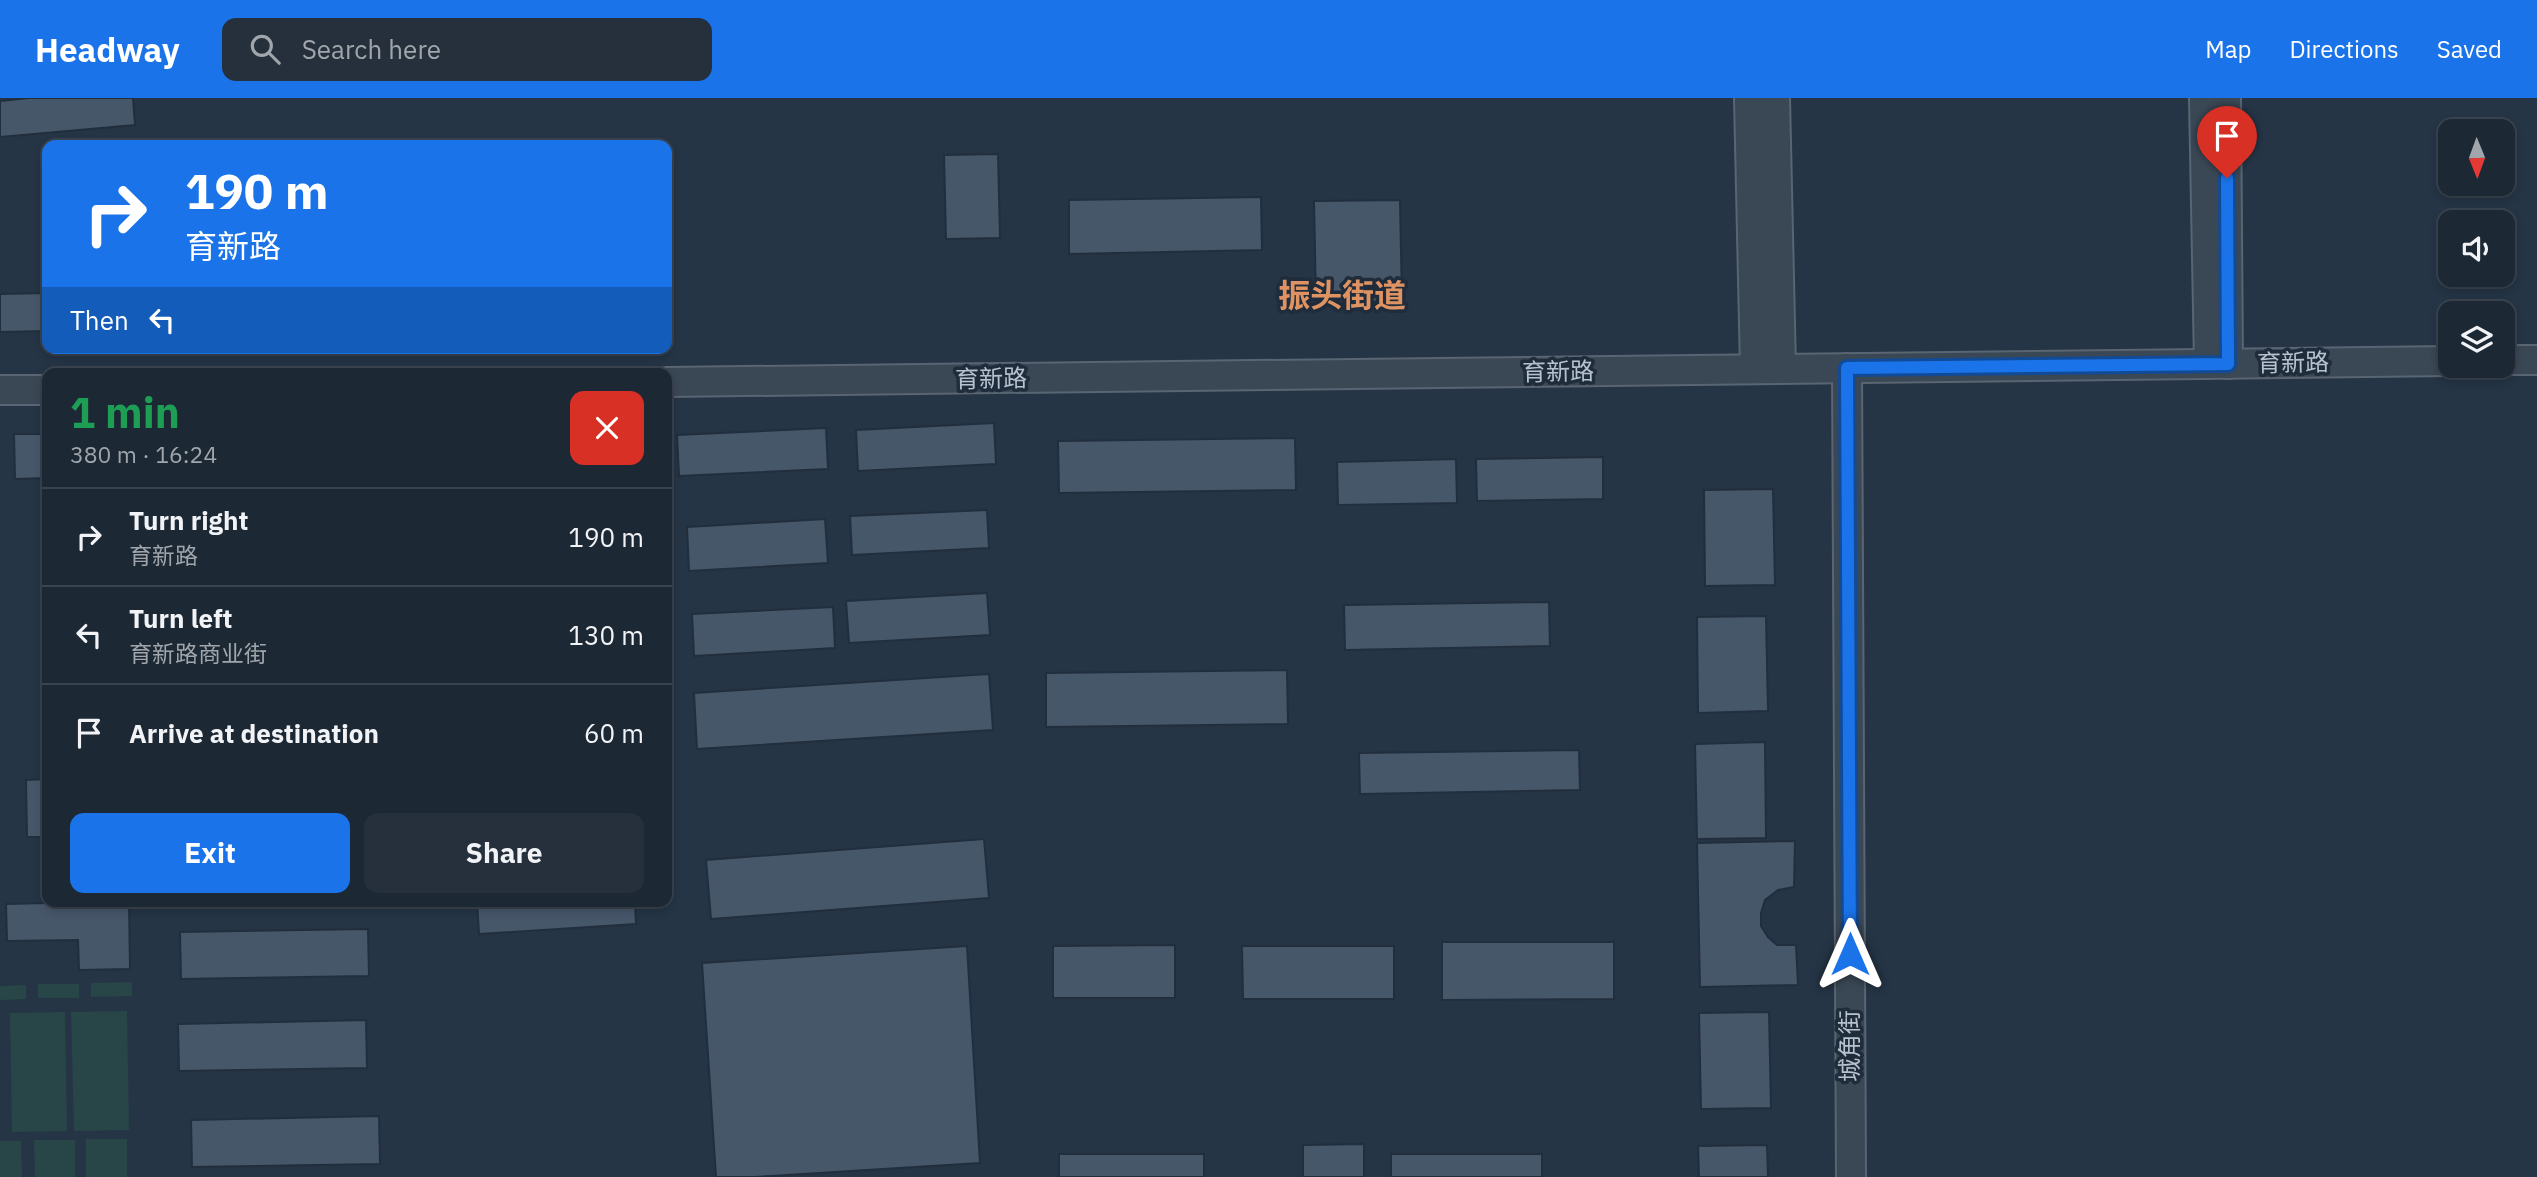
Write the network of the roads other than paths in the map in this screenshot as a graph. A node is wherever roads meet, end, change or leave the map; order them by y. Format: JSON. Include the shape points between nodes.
{"nodes":[{"id":1,"x":1749,"y":98,"type":"edge"},
{"id":2,"x":1775,"y":98,"type":"edge"},
{"id":3,"x":2204,"y":98,"type":"edge"},
{"id":4,"x":2226,"y":98,"type":"edge"},
{"id":5,"x":2515,"y":360,"type":"edge"},
{"id":6,"x":2537,"y":360,"type":"edge"},
{"id":7,"x":2438,"y":361,"type":"edge"},
{"id":8,"x":2219,"y":364,"type":"junction"},
{"id":9,"x":1847,"y":368,"type":"junction"},
{"id":10,"x":1768,"y":369,"type":"junction"},
{"id":11,"x":672,"y":382,"type":"edge"},
{"id":12,"x":0,"y":390,"type":"edge"},
{"id":13,"x":42,"y":390,"type":"edge"},
{"id":14,"x":1851,"y":1177,"type":"edge"}],
"edges":[{"from":1,"to":10,"type":"street"},
{"from":2,"to":10,"type":"street"},
{"from":3,"to":8,"type":"street"},
{"from":4,"to":8,"type":"street"},
{"from":5,"to":6,"type":"street"},
{"from":7,"to":8,"type":"street","name":"育新路"},
{"from":8,"to":9,"type":"street","name":"育新路"},
{"from":9,"to":10,"type":"street","name":"育新路"},
{"from":9,"to":14,"type":"street","name":"城角街"},
{"from":10,"to":11,"type":"street","name":"育新路"},
{"from":12,"to":13,"type":"street"}]}
